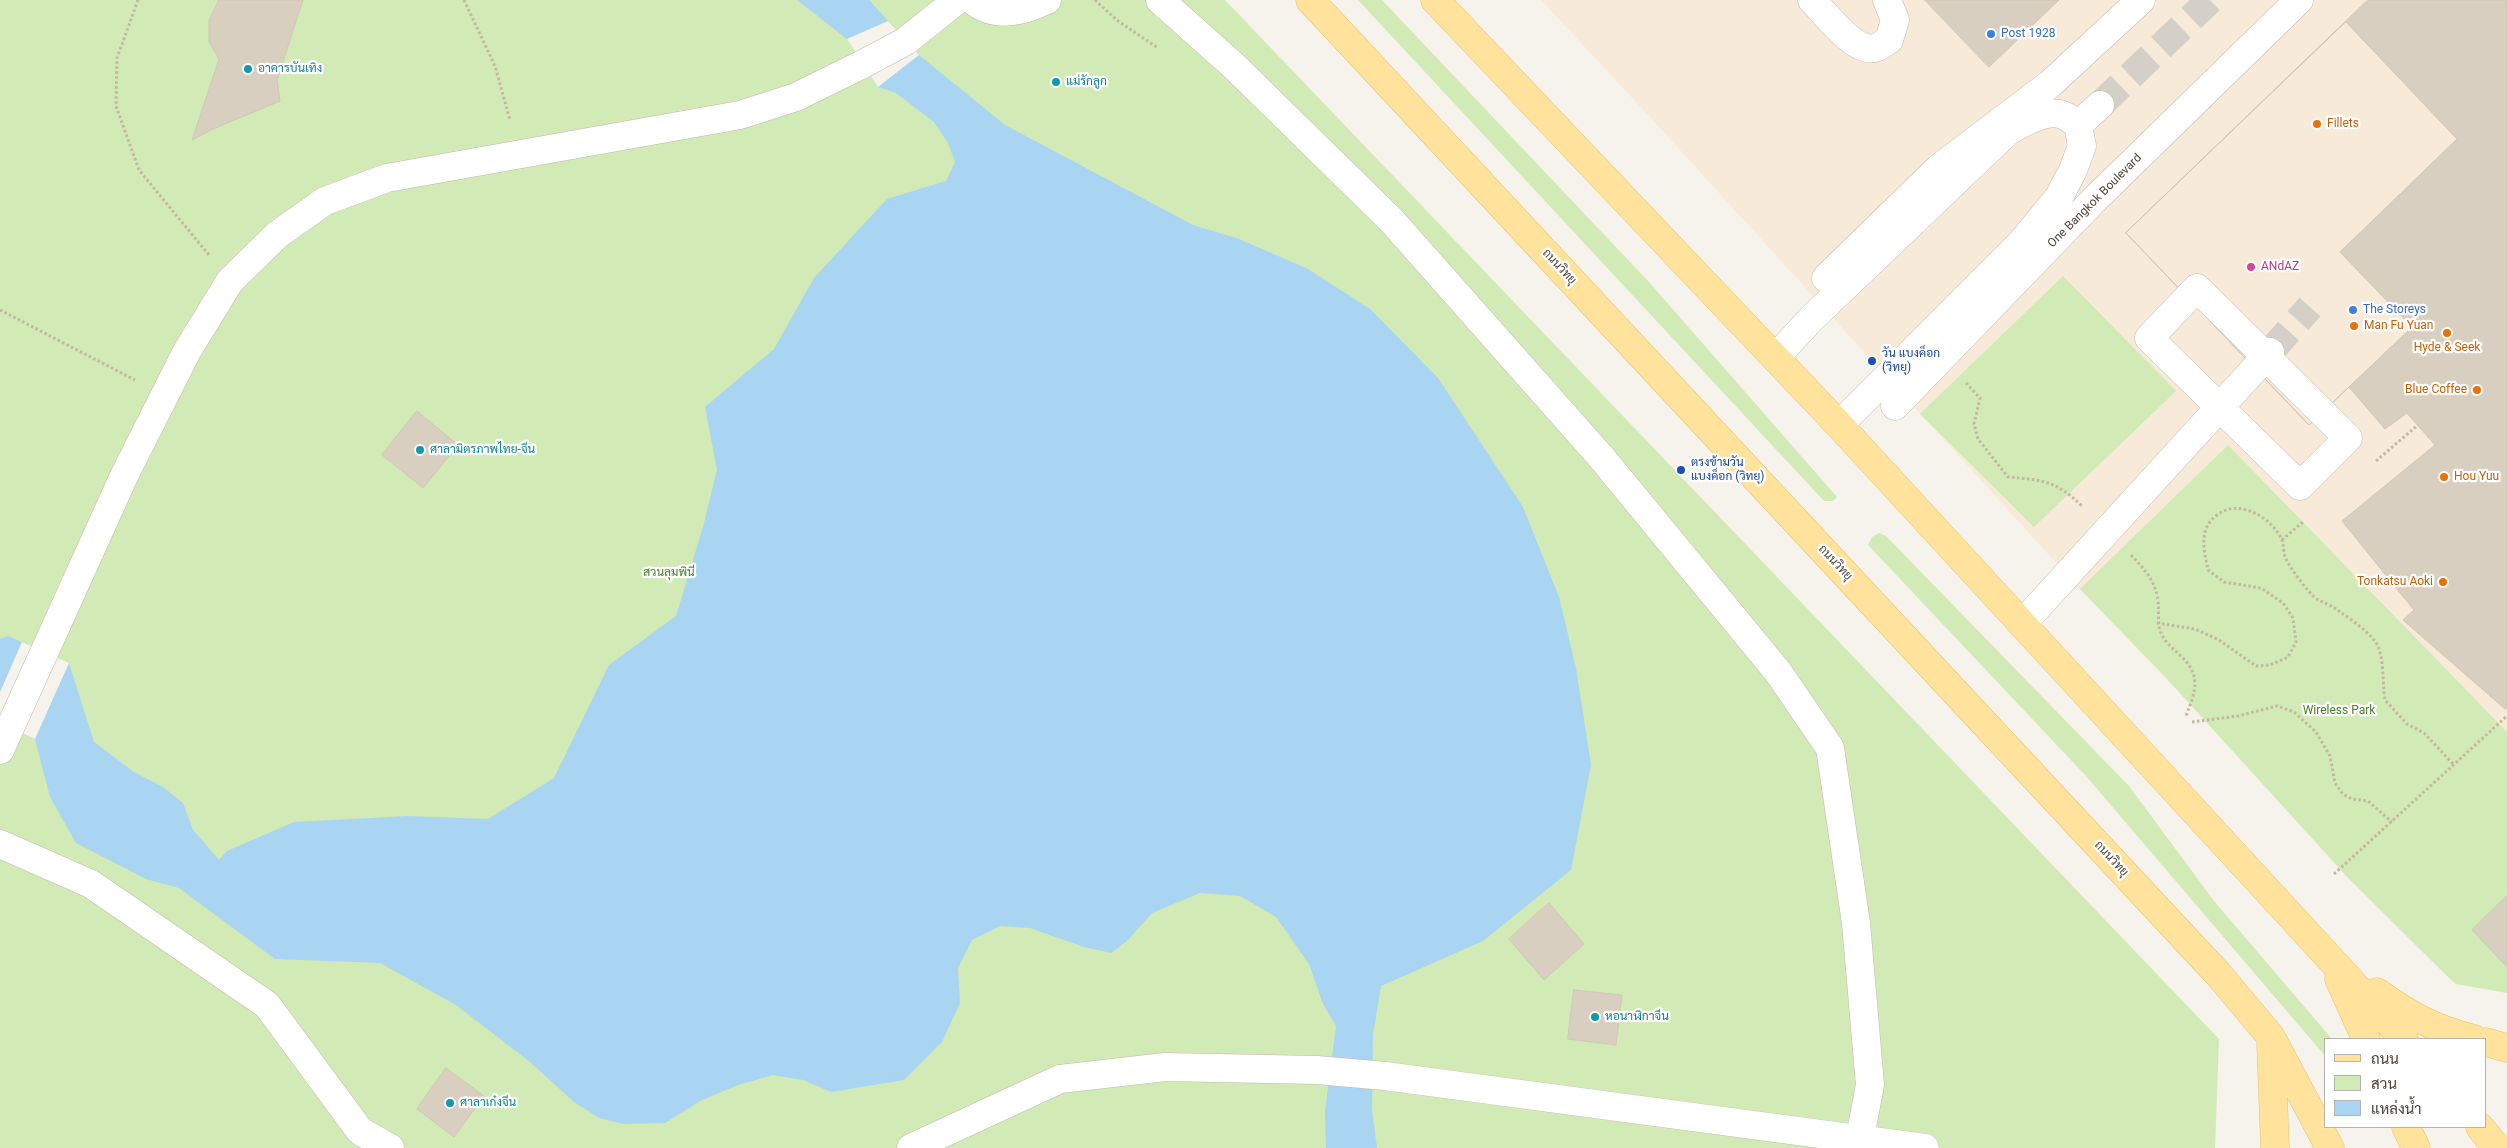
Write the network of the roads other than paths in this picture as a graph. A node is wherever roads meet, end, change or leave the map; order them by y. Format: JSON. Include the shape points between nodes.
{"nodes":[{"id":1,"x":957,"y":0,"type":"edge"},
{"id":2,"x":972,"y":0,"type":"edge"},
{"id":3,"x":1047,"y":0,"type":"edge"},
{"id":4,"x":1160,"y":0,"type":"edge"},
{"id":5,"x":1310,"y":0,"type":"edge"},
{"id":6,"x":1435,"y":0,"type":"edge"},
{"id":7,"x":1812,"y":0,"type":"edge"},
{"id":8,"x":1887,"y":0,"type":"edge"},
{"id":9,"x":2141,"y":0,"type":"edge"},
{"id":10,"x":2299,"y":0,"type":"edge"},
{"id":11,"x":2100,"y":105,"type":"tunnel mouth"},
{"id":12,"x":2078,"y":125,"type":"junction"},
{"id":13,"x":1799,"y":305,"type":"dead end"},
{"id":14,"x":2268,"y":354,"type":"junction"},
{"id":15,"x":1776,"y":357,"type":"junction"},
{"id":16,"x":1895,"y":406,"type":"dead end"},
{"id":17,"x":2219,"y":407,"type":"junction"},
{"id":18,"x":1839,"y":425,"type":"junction"},
{"id":19,"x":2022,"y":624,"type":"junction"},
{"id":20,"x":5,"y":739,"type":"edge"},
{"id":21,"x":0,"y":844,"type":"edge"},
{"id":22,"x":2328,"y":955,"type":"junction"},
{"id":23,"x":2271,"y":1037,"type":"junction"},
{"id":24,"x":2366,"y":1038,"type":"edge"},
{"id":25,"x":2403,"y":1038,"type":"edge"},
{"id":26,"x":2470,"y":1038,"type":"edge"},
{"id":27,"x":2487,"y":1042,"type":"edge"},
{"id":28,"x":2507,"y":1048,"type":"edge"},
{"id":29,"x":2406,"y":1128,"type":"edge"},
{"id":30,"x":2481,"y":1128,"type":"edge"},
{"id":31,"x":363,"y":1140,"type":"edge"},
{"id":32,"x":1859,"y":1145,"type":"edge"},
{"id":33,"x":390,"y":1148,"type":"edge"},
{"id":34,"x":912,"y":1148,"type":"edge"},
{"id":35,"x":1925,"y":1148,"type":"edge"},
{"id":36,"x":2275,"y":1148,"type":"edge"},
{"id":37,"x":2330,"y":1148,"type":"edge"},
{"id":38,"x":2416,"y":1148,"type":"edge"},
{"id":39,"x":2497,"y":1148,"type":"edge"}],
"edges":[{"from":1,"to":20,"type":"street","via":[[906,40],[796,97],[740,115],[387,178],[326,201],[277,235],[230,281],[188,351],[124,476]]},
{"from":2,"to":3,"type":"street","via":[[996,12],[1014,13]]},
{"from":4,"to":32,"type":"street","via":[[1235,67],[1392,221],[1601,457],[1778,672],[1830,748],[1856,923],[1870,1085]]},
{"from":5,"to":23,"type":"main road","name":"ถนนวิทยุ","via":[[2213,968]]},
{"from":6,"to":15,"type":"main road"},
{"from":7,"to":8,"type":"street","via":[[1848,38],[1864,48],[1876,48],[1889,40],[1895,20]]},
{"from":9,"to":13,"type":"street","via":[[2050,84],[1939,168]]},
{"from":10,"to":16,"type":"street","name":"One Bangkok Boulevard","via":[[2094,200]]},
{"from":11,"to":12,"type":"street"},
{"from":12,"to":15,"type":"street","via":[[2064,115],[2049,115],[2028,119],[2007,132],[1811,319]]},
{"from":12,"to":18,"type":"street","via":[[2082,146],[2074,170],[2059,197],[2022,242]]},
{"from":14,"to":17,"type":"street"},
{"from":14,"to":17,"type":"street","via":[[2197,288],[2149,338]]},
{"from":14,"to":17,"type":"street","via":[[2348,438],[2300,486]]},
{"from":15,"to":18,"type":"main road"},
{"from":17,"to":19,"type":"street"},
{"from":18,"to":19,"type":"main road"},
{"from":19,"to":22,"type":"main road"},
{"from":21,"to":31,"type":"street","via":[[92,884],[267,1005]]},
{"from":22,"to":24,"type":"main road"},
{"from":22,"to":25,"type":"main road"},
{"from":22,"to":26,"type":"main road","via":[[2407,1014],[2442,1031]]},
{"from":23,"to":36,"type":"main road"},
{"from":23,"to":37,"type":"main road","name":"ถนนวิทยุ"},
{"from":27,"to":28,"type":"main road"},
{"from":29,"to":38,"type":"main road"},
{"from":30,"to":39,"type":"main road"},
{"from":31,"to":33,"type":"street"},
{"from":32,"to":34,"type":"street","via":[[1385,1076],[1317,1070],[1165,1067],[1060,1079]]},
{"from":32,"to":35,"type":"street"}]}
